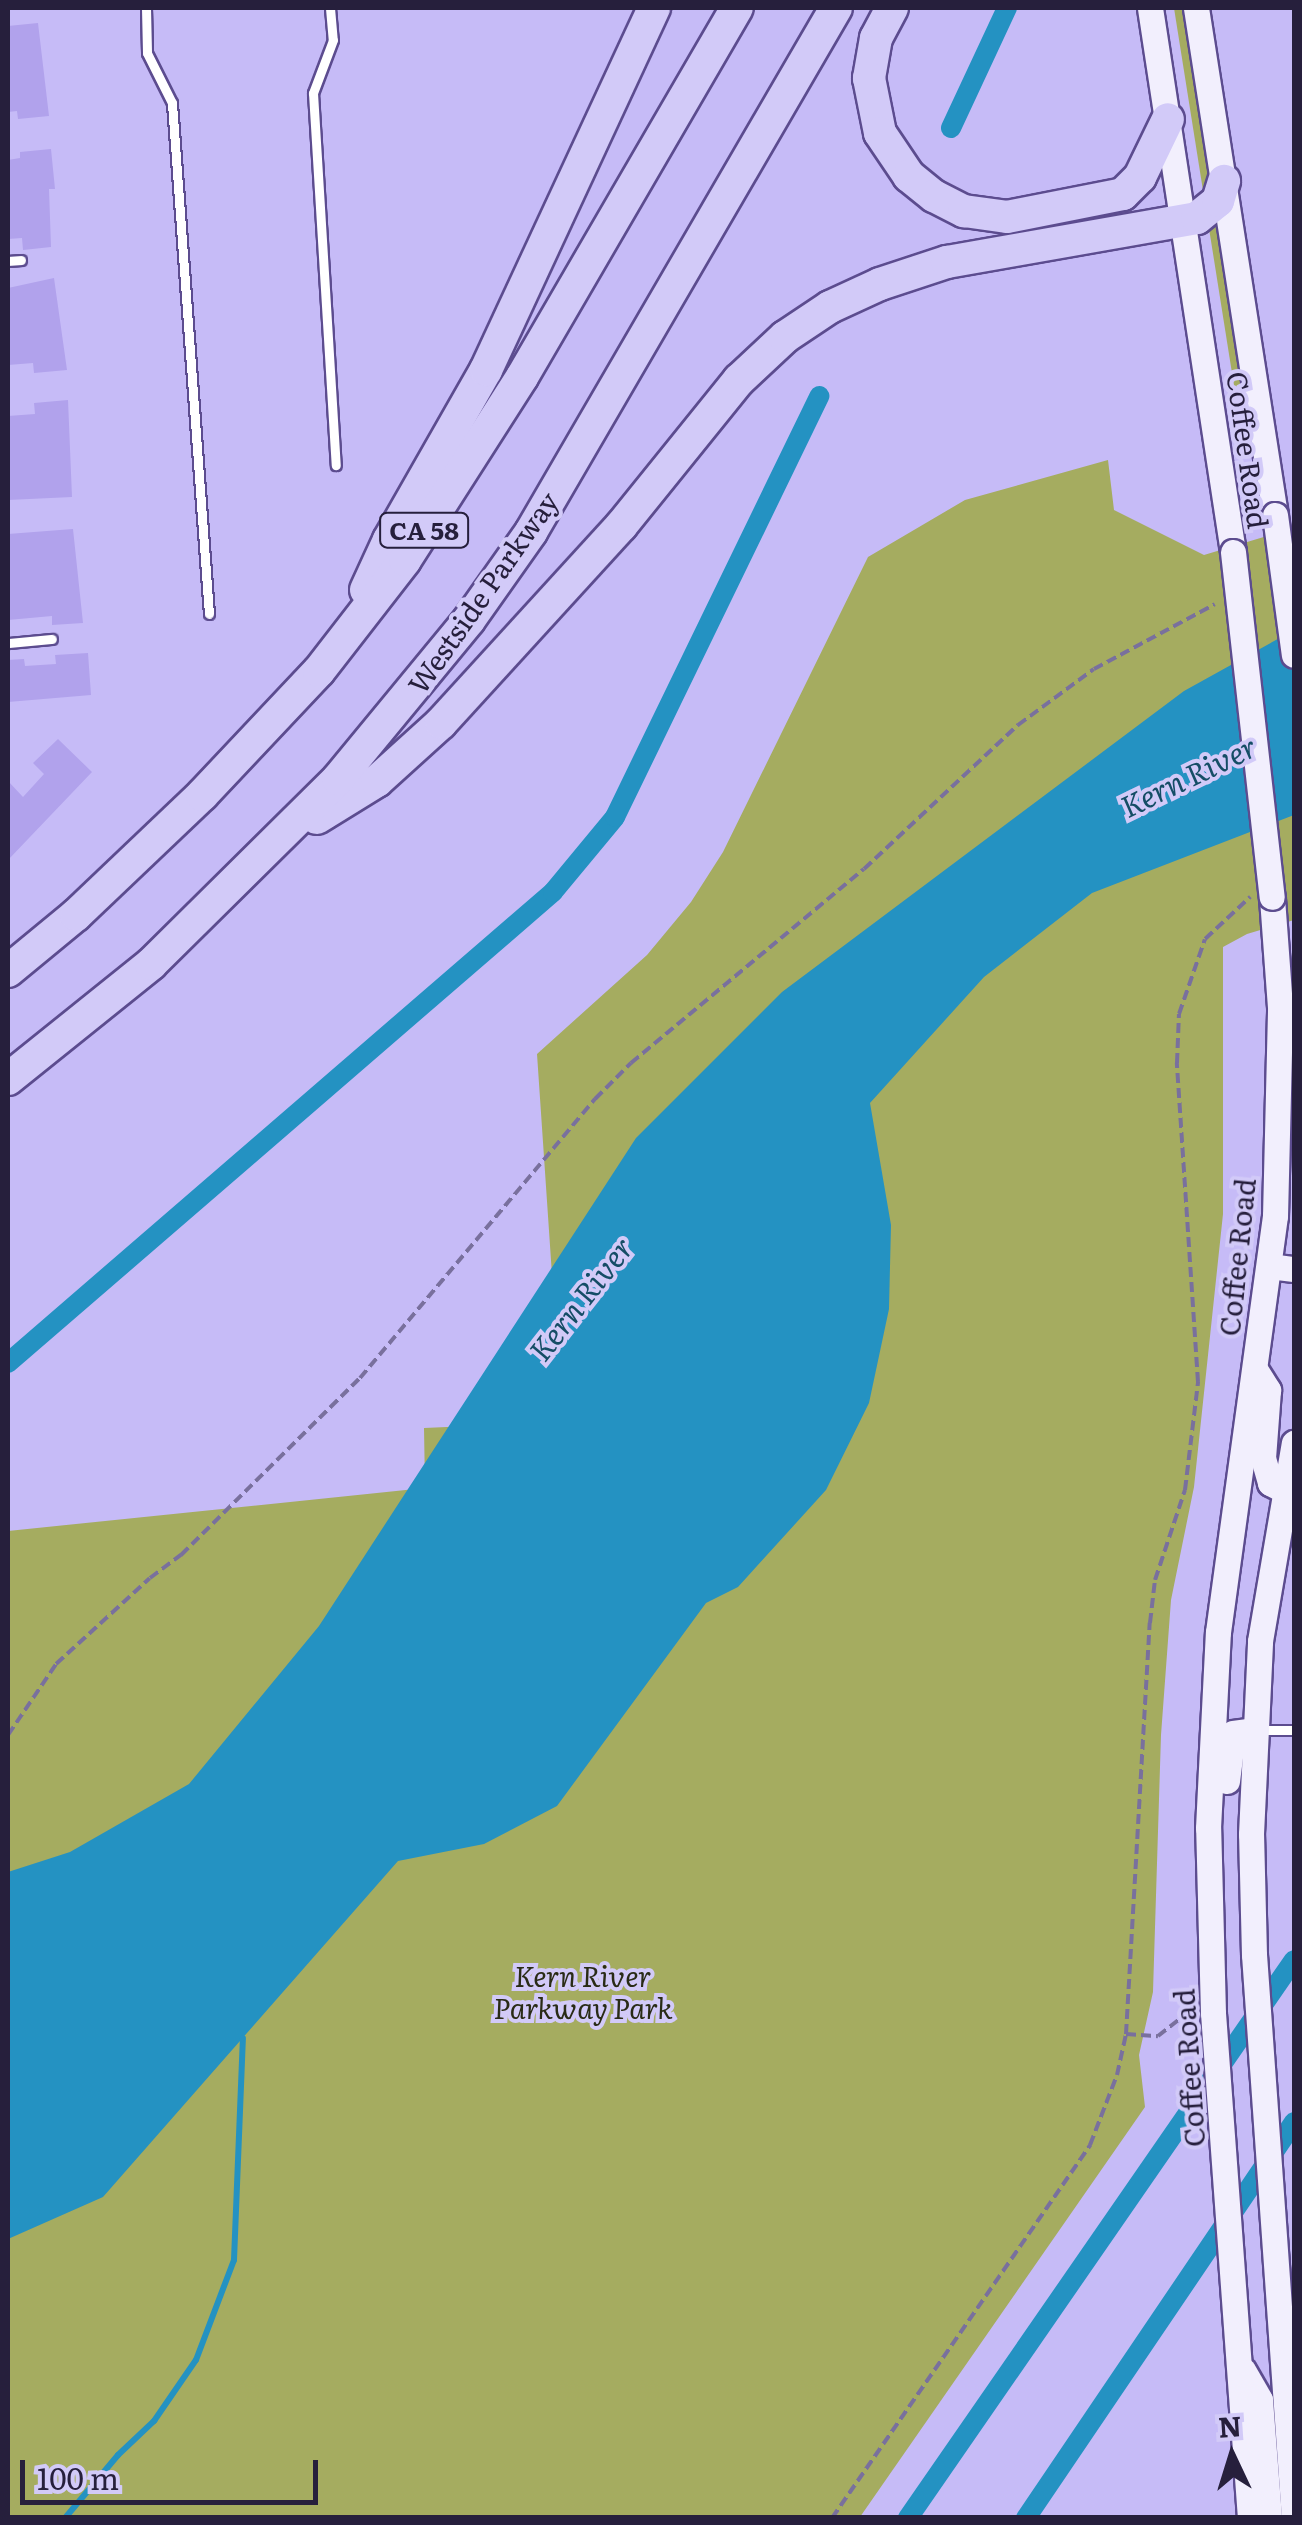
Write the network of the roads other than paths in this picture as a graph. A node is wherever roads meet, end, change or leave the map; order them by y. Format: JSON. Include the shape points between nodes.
{"nodes":[{"id":1,"x":146,"y":8,"type":"edge"},
{"id":2,"x":330,"y":8,"type":"edge"},
{"id":3,"x":654,"y":8,"type":"edge"},
{"id":4,"x":737,"y":8,"type":"edge"},
{"id":5,"x":836,"y":8,"type":"edge"},
{"id":6,"x":892,"y":8,"type":"edge"},
{"id":7,"x":1150,"y":8,"type":"edge"},
{"id":8,"x":1196,"y":8,"type":"edge"},
{"id":9,"x":1168,"y":119,"type":"junction"},
{"id":10,"x":1224,"y":182,"type":"junction"},
{"id":11,"x":1185,"y":221,"type":"junction"},
{"id":12,"x":21,"y":260,"type":"dead end"},
{"id":13,"x":8,"y":261,"type":"edge"},
{"id":14,"x":336,"y":465,"type":"dead end"},
{"id":15,"x":209,"y":614,"type":"dead end"},
{"id":16,"x":52,"y":640,"type":"dead end"},
{"id":17,"x":8,"y":643,"type":"edge"},
{"id":18,"x":1294,"y":655,"type":"edge"},
{"id":19,"x":319,"y":672,"type":"junction"},
{"id":20,"x":266,"y":848,"type":"junction"},
{"id":21,"x":8,"y":970,"type":"edge"},
{"id":22,"x":8,"y":1079,"type":"edge"},
{"id":23,"x":1285,"y":1218,"type":"edge"},
{"id":24,"x":1282,"y":1267,"type":"edge"},
{"id":25,"x":1254,"y":1368,"type":"junction"},
{"id":26,"x":1294,"y":1443,"type":"edge"},
{"id":27,"x":1289,"y":1492,"type":"edge"},
{"id":28,"x":1254,"y":1730,"type":"junction"},
{"id":29,"x":1294,"y":1730,"type":"edge"},
{"id":30,"x":1210,"y":1940,"type":"junction"},
{"id":31,"x":1239,"y":2366,"type":"junction"},
{"id":32,"x":1250,"y":2518,"type":"edge"},
{"id":33,"x":1269,"y":2518,"type":"edge"},
{"id":34,"x":1294,"y":2518,"type":"edge"}],
"edges":[{"from":1,"to":15,"type":"lane","via":[[147,54],[172,103]]},
{"from":2,"to":14,"type":"lane","via":[[333,40],[313,94]]},
{"from":3,"to":19,"type":"highway","via":[[486,370],[389,540],[348,631]]},
{"from":4,"to":19,"type":"highway","number":"CA 58","via":[[522,377],[405,560]]},
{"from":5,"to":20,"type":"highway","name":"Westside Parkway","number":"CA 58","via":[[531,532],[404,701],[338,779]]},
{"from":6,"to":9,"type":"highway","via":[[876,38],[869,78],[880,133],[909,176],[964,212],[1007,217],[1123,194],[1140,177]]},
{"from":7,"to":9,"type":"main road","name":"Coffee Road"},
{"from":8,"to":10,"type":"main road","name":"Coffee Road"},
{"from":9,"to":11,"type":"main road","name":"Coffee Road"},
{"from":10,"to":11,"type":"highway","via":[[1213,208]]},
{"from":10,"to":18,"type":"main road","name":"Coffee Road","bridge":true},
{"from":11,"to":20,"type":"highway","via":[[947,262],[830,307],[785,337],[739,380],[621,526],[440,723],[378,781]]},
{"from":11,"to":23,"type":"main road","name":"Coffee Road","bridge":true,"via":[[1234,552],[1261,897],[1280,1008]]},
{"from":12,"to":13,"type":"lane"},
{"from":16,"to":17,"type":"lane"},
{"from":19,"to":21,"type":"highway","number":"CA 58","via":[[137,858]]},
{"from":20,"to":22,"type":"highway","name":"Westside Parkway","number":"CA 58","via":[[151,964]]},
{"from":23,"to":24,"type":"main road","name":"Coffee Road"},
{"from":24,"to":25,"type":"main road","name":"Coffee Road"},
{"from":25,"to":27,"type":"main road","via":[[1268,1390],[1263,1458],[1270,1483]]},
{"from":25,"to":30,"type":"main road","name":"Coffee Road","via":[[1217,1651]]},
{"from":26,"to":27,"type":"main road"},
{"from":27,"to":28,"type":"main road","via":[[1260,1641]]},
{"from":28,"to":29,"type":"lane"},
{"from":28,"to":30,"type":"main road","via":[[1233,1734],[1228,1751],[1225,1910]]},
{"from":28,"to":34,"type":"main road","via":[[1254,1955]]},
{"from":30,"to":31,"type":"main road","name":"Coffee Road"},
{"from":31,"to":32,"type":"main road","name":"Coffee Road"},
{"from":31,"to":33,"type":"main road","via":[[1260,2400]]}]}
